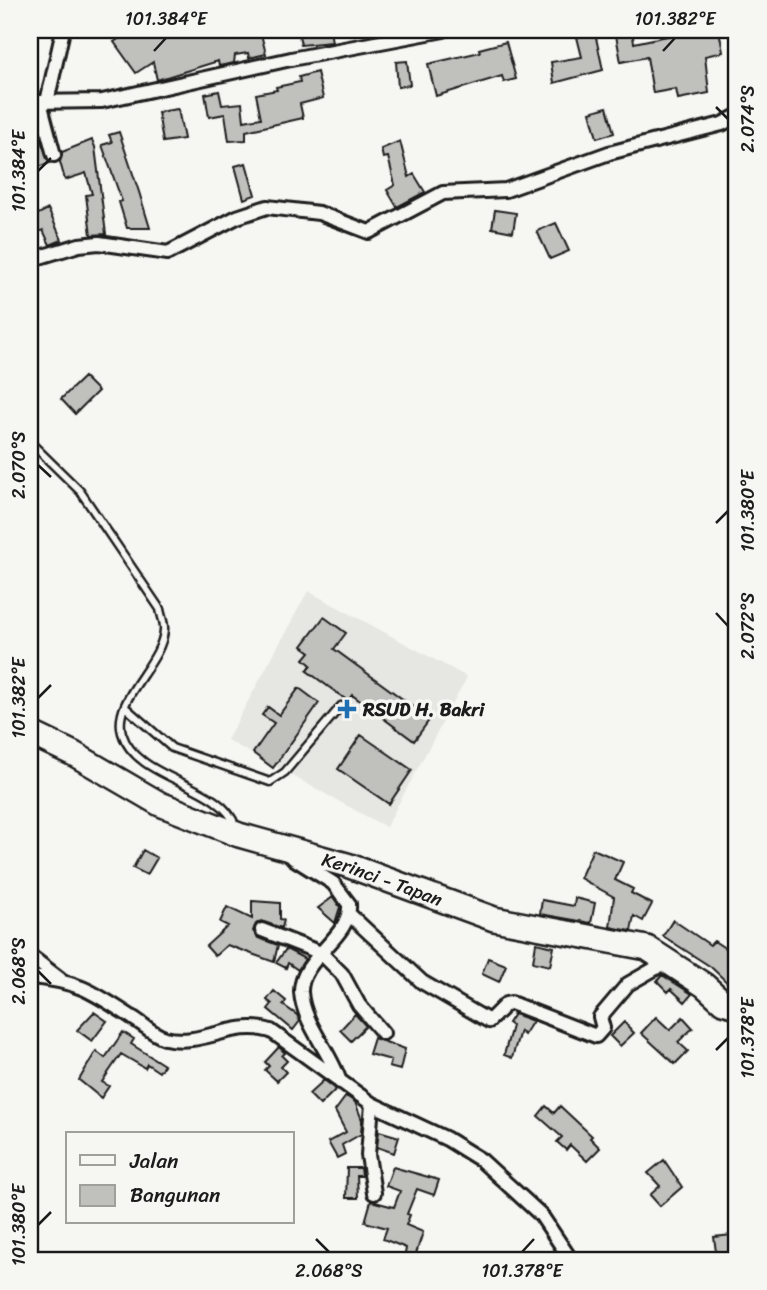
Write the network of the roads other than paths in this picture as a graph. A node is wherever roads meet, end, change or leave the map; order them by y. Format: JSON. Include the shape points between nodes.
{"nodes":[{"id":1,"x":63,"y":30,"type":"edge"},
{"id":2,"x":444,"y":30,"type":"edge"},
{"id":3,"x":36,"y":102,"type":"edge"},
{"id":4,"x":737,"y":116,"type":"edge"},
{"id":5,"x":54,"y":155,"type":"dead end"},
{"id":6,"x":30,"y":260,"type":"edge"},
{"id":7,"x":30,"y":442,"type":"edge"},
{"id":8,"x":341,"y":706,"type":"dead end"},
{"id":9,"x":125,"y":707,"type":"junction"},
{"id":10,"x":30,"y":733,"type":"edge"},
{"id":11,"x":239,"y":835,"type":"junction"},
{"id":12,"x":276,"y":844,"type":"junction"},
{"id":13,"x":350,"y":915,"type":"junction"},
{"id":14,"x":262,"y":930,"type":"dead end"},
{"id":15,"x":323,"y":950,"type":"junction"},
{"id":16,"x":661,"y":955,"type":"junction"},
{"id":17,"x":30,"y":956,"type":"edge"},
{"id":18,"x":30,"y":977,"type":"edge"},
{"id":19,"x":60,"y":979,"type":"junction"},
{"id":20,"x":737,"y":1006,"type":"edge"},
{"id":21,"x":383,"y":1033,"type":"dead end"},
{"id":22,"x":340,"y":1082,"type":"junction"},
{"id":23,"x":372,"y":1104,"type":"junction"},
{"id":24,"x":373,"y":1194,"type":"dead end"},
{"id":25,"x":571,"y":1260,"type":"edge"}],
"edges":[{"from":1,"to":3,"type":"street"},
{"from":2,"to":3,"type":"street","via":[[102,102]]},
{"from":3,"to":5,"type":"street"},
{"from":4,"to":6,"type":"street","via":[[610,153],[506,190],[443,193],[369,232],[318,213],[267,207],[237,217],[168,253],[99,243]]},
{"from":7,"to":9,"type":"lane","via":[[80,491],[160,609],[165,628],[161,644]]},
{"from":8,"to":9,"type":"lane","via":[[285,772],[270,782],[172,748]]},
{"from":9,"to":11,"type":"lane","via":[[122,736],[137,757],[225,809]]},
{"from":10,"to":11,"type":"highway","name":"Kerinci - Tapan","via":[[160,804]]},
{"from":11,"to":12,"type":"highway","name":"Kerinci - Tapan"},
{"from":12,"to":13,"type":"street","via":[[334,883],[349,904]]},
{"from":12,"to":16,"type":"highway","name":"Kerinci - Tapan","via":[[347,864],[469,912],[647,948]]},
{"from":13,"to":15,"type":"street"},
{"from":13,"to":16,"type":"street","via":[[422,982],[489,1021],[511,1003],[596,1036],[603,1028],[600,1017],[628,984],[656,968]]},
{"from":14,"to":15,"type":"street"},
{"from":15,"to":21,"type":"street"},
{"from":15,"to":22,"type":"street","via":[[304,979],[302,999]]},
{"from":16,"to":20,"type":"highway","name":"Kerinci - Tapan","via":[[723,1002]]},
{"from":17,"to":19,"type":"street"},
{"from":18,"to":19,"type":"street"},
{"from":19,"to":22,"type":"street","via":[[85,986],[162,1037],[200,1039],[231,1028],[271,1031]]},
{"from":22,"to":23,"type":"street"},
{"from":23,"to":24,"type":"street","via":[[368,1155]]},
{"from":23,"to":25,"type":"street","via":[[481,1160],[541,1215]]}]}
